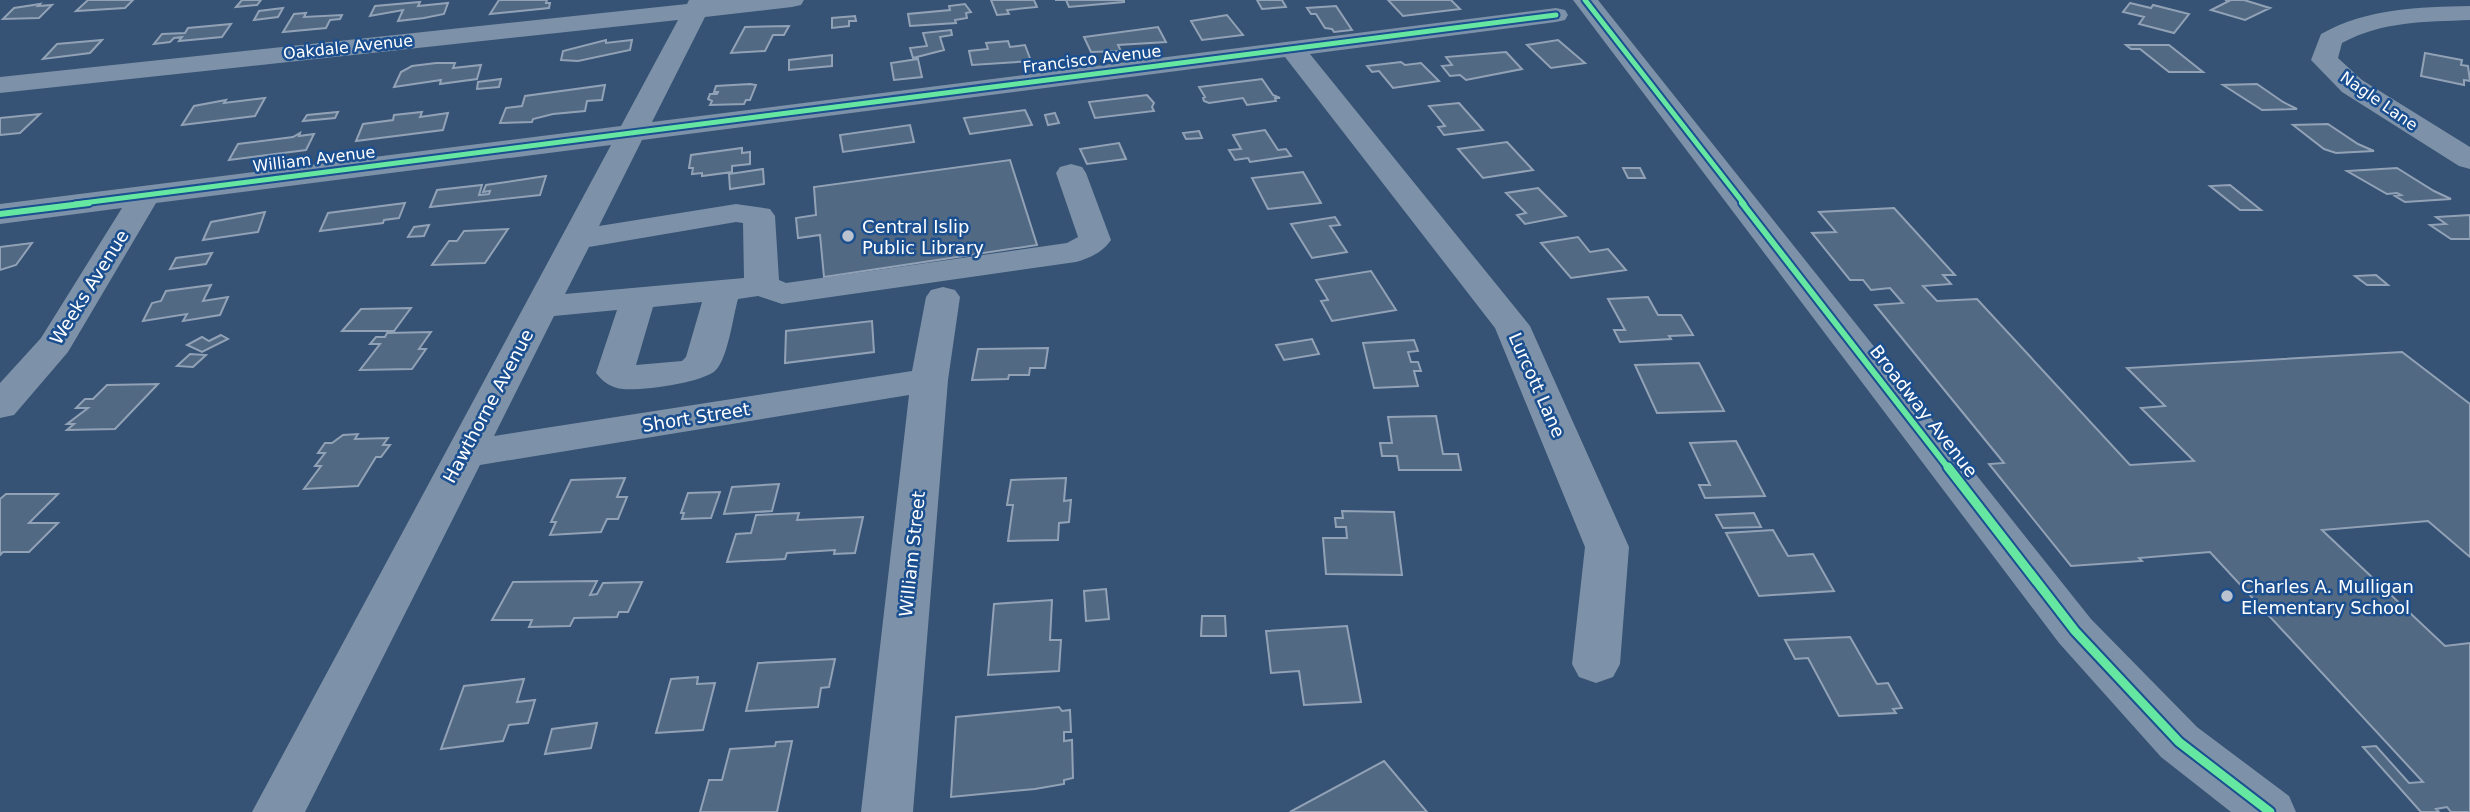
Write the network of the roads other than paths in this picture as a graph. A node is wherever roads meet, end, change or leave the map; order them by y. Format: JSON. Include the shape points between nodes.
{"nodes":[{"id":1,"x":792,"y":0,"type":"edge"},
{"id":2,"x":699,"y":5,"type":"edge"},
{"id":3,"x":1570,"y":8,"type":"edge"},
{"id":4,"x":2470,"y":13,"type":"edge"},
{"id":5,"x":1291,"y":48,"type":"junction"},
{"id":6,"x":0,"y":85,"type":"edge"},
{"id":7,"x":631,"y":133,"type":"junction"},
{"id":8,"x":2470,"y":160,"type":"edge"},
{"id":9,"x":1071,"y":173,"type":"dead end"},
{"id":10,"x":145,"y":195,"type":"junction"},
{"id":11,"x":0,"y":214,"type":"edge"},
{"id":12,"x":575,"y":240,"type":"junction"},
{"id":13,"x":758,"y":284,"type":"junction"},
{"id":14,"x":723,"y":290,"type":"junction"},
{"id":15,"x":943,"y":297,"type":"dead end"},
{"id":16,"x":638,"y":298,"type":"junction"},
{"id":17,"x":540,"y":307,"type":"junction"},
{"id":18,"x":929,"y":380,"type":"junction"},
{"id":19,"x":0,"y":406,"type":"edge"},
{"id":20,"x":463,"y":454,"type":"junction"},
{"id":21,"x":1596,"y":664,"type":"dead end"},
{"id":22,"x":278,"y":812,"type":"edge"},
{"id":23,"x":887,"y":812,"type":"edge"},
{"id":24,"x":2270,"y":812,"type":"edge"}],
"edges":[{"from":1,"to":2,"type":"street","name":"Oakdale Avenue"},
{"from":2,"to":6,"type":"street","name":"Oakdale Avenue"},
{"from":2,"to":7,"type":"street","name":"Hawthorne Avenue"},
{"from":3,"to":5,"type":"street","name":"Francisco Avenue"},
{"from":3,"to":24,"type":"street","name":"Broadway Avenue","via":[[2075,631],[2179,743]]},
{"from":4,"to":8,"type":"street","name":"Nagle Lane","via":[[2378,19],[2348,27],[2330,39],[2324,60],[2361,93]]},
{"from":5,"to":7,"type":"street","name":"Francisco Avenue"},
{"from":5,"to":21,"type":"street","name":"Lurcott Lane","via":[[1512,326],[1607,547]]},
{"from":7,"to":10,"type":"street","name":"William Avenue"},
{"from":7,"to":12,"type":"street","name":"Hawthorne Avenue"},
{"from":9,"to":13,"type":"street","via":[[1096,240],[1076,252],[782,294]]},
{"from":10,"to":11,"type":"street","name":"William Avenue"},
{"from":10,"to":19,"type":"street","name":"Weeks Avenue","via":[[55,344]]},
{"from":12,"to":13,"type":"street","via":[[736,214],[759,216],[762,281]]},
{"from":12,"to":17,"type":"street","name":"Hawthorne Avenue"},
{"from":13,"to":14,"type":"street"},
{"from":14,"to":16,"type":"street"},
{"from":14,"to":16,"type":"street","via":[[703,362],[692,371],[624,377],[615,373]]},
{"from":15,"to":18,"type":"street","name":"William Street"},
{"from":16,"to":17,"type":"street"},
{"from":17,"to":20,"type":"street","name":"Hawthorne Avenue"},
{"from":18,"to":20,"type":"street","name":"Short Street"},
{"from":18,"to":23,"type":"street","name":"William Street"},
{"from":20,"to":22,"type":"street","name":"Hawthorne Avenue"}]}
